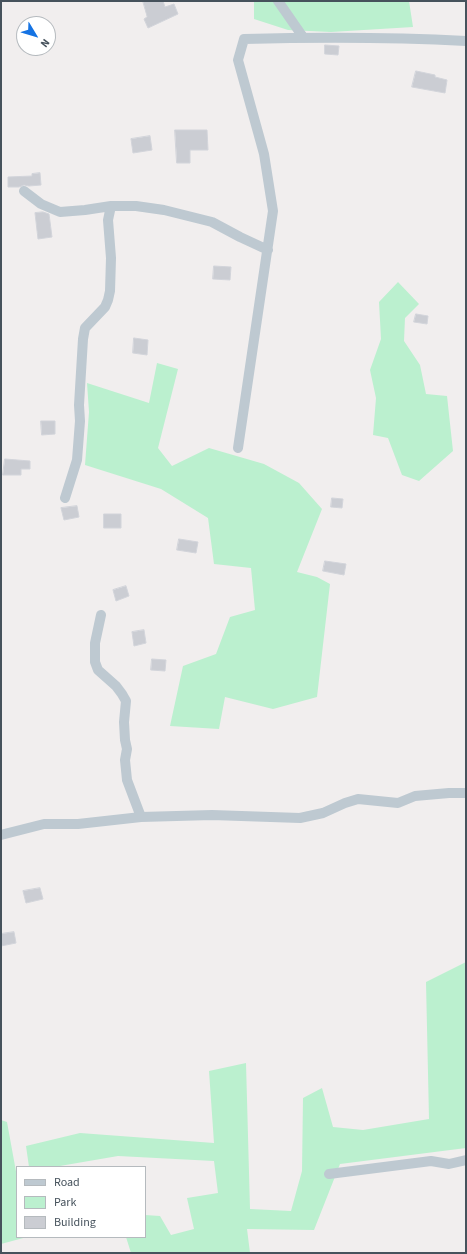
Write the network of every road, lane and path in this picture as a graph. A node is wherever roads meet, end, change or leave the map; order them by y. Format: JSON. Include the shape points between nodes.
{"nodes":[{"id":1,"x":278,"y":1,"type":"edge"},
{"id":2,"x":303,"y":37,"type":"junction"},
{"id":3,"x":466,"y":41,"type":"edge"},
{"id":4,"x":24,"y":191,"type":"dead end"},
{"id":5,"x":111,"y":206,"type":"junction"},
{"id":6,"x":268,"y":250,"type":"junction"},
{"id":7,"x":238,"y":448,"type":"dead end"},
{"id":8,"x":65,"y":498,"type":"dead end"},
{"id":9,"x":102,"y":615,"type":"dead end"},
{"id":10,"x":466,"y":793,"type":"edge"},
{"id":11,"x":141,"y":817,"type":"junction"},
{"id":12,"x":1,"y":835,"type":"edge"},
{"id":13,"x":466,"y":1160,"type":"edge"},
{"id":14,"x":329,"y":1174,"type":"dead end"}],
"edges":[{"from":1,"to":2,"type":"street"},
{"from":2,"to":3,"type":"street"},
{"from":2,"to":6,"type":"street","via":[[244,39],[238,60],[264,154],[274,211]]},
{"from":4,"to":5,"type":"street","via":[[41,204],[60,212]]},
{"from":5,"to":6,"type":"street","via":[[164,210],[212,222]]},
{"from":5,"to":8,"type":"street","via":[[108,220],[110,292],[105,307],[85,328],[78,406],[80,421],[77,460]]},
{"from":6,"to":7,"type":"street"},
{"from":9,"to":11,"type":"street","via":[[95,643],[95,662],[98,670],[116,686],[126,701],[124,722],[127,780]]},
{"from":10,"to":11,"type":"street","via":[[415,796],[398,803],[358,799],[323,813],[300,818],[212,814]]},
{"from":11,"to":12,"type":"street","via":[[78,824],[44,824]]},
{"from":13,"to":14,"type":"street","via":[[449,1164],[431,1162]]}]}
